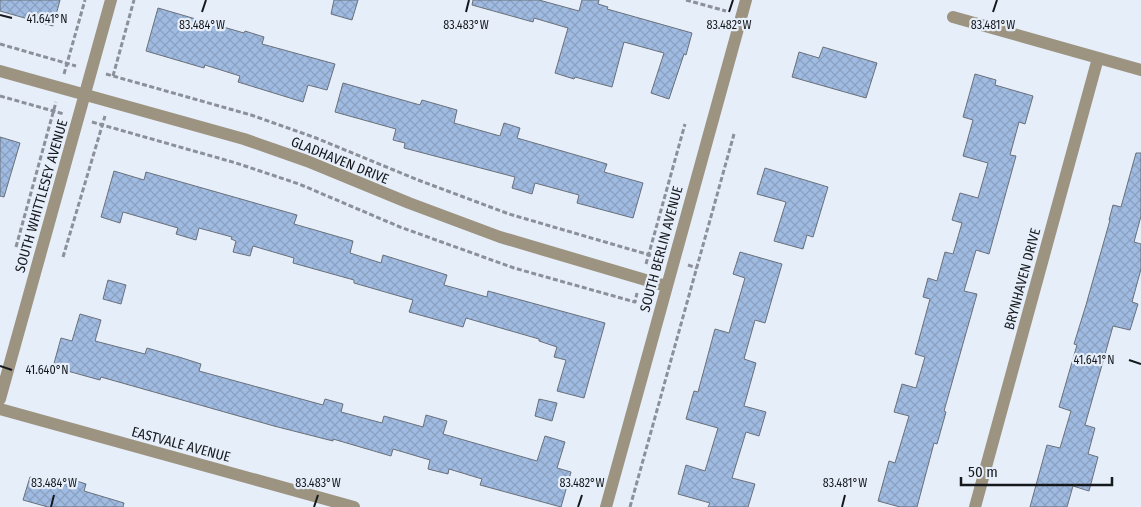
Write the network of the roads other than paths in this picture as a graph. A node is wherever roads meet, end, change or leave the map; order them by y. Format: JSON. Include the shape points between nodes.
{"nodes":[{"id":1,"x":111,"y":0,"type":"edge"},
{"id":2,"x":746,"y":0,"type":"edge"},
{"id":3,"x":953,"y":17,"type":"dead end"},
{"id":4,"x":1098,"y":58,"type":"junction"},
{"id":5,"x":1141,"y":70,"type":"edge"},
{"id":6,"x":0,"y":71,"type":"edge"},
{"id":7,"x":85,"y":94,"type":"junction"},
{"id":8,"x":666,"y":286,"type":"junction"},
{"id":9,"x":0,"y":399,"type":"edge"},
{"id":10,"x":0,"y":409,"type":"edge"},
{"id":11,"x":354,"y":507,"type":"edge"},
{"id":12,"x":606,"y":507,"type":"edge"},
{"id":13,"x":975,"y":507,"type":"edge"}],
"edges":[{"from":1,"to":7,"type":"street","name":"SOUTH WHITTLESEY AVENUE"},
{"from":2,"to":8,"type":"street","name":"SOUTH BERLIN AVENUE"},
{"from":3,"to":4,"type":"street"},
{"from":4,"to":5,"type":"street"},
{"from":4,"to":13,"type":"street","name":"BRYNHAVEN DRIVE"},
{"from":6,"to":7,"type":"street","name":"GLADHAVEN DRIVE"},
{"from":7,"to":8,"type":"street","name":"GLADHAVEN DRIVE","via":[[235,137],[307,161],[521,244]]},
{"from":7,"to":9,"type":"street","name":"SOUTH WHITTLESEY AVENUE"},
{"from":8,"to":12,"type":"street","name":"SOUTH BERLIN AVENUE"},
{"from":10,"to":11,"type":"street","name":"EASTVALE AVENUE"}]}
